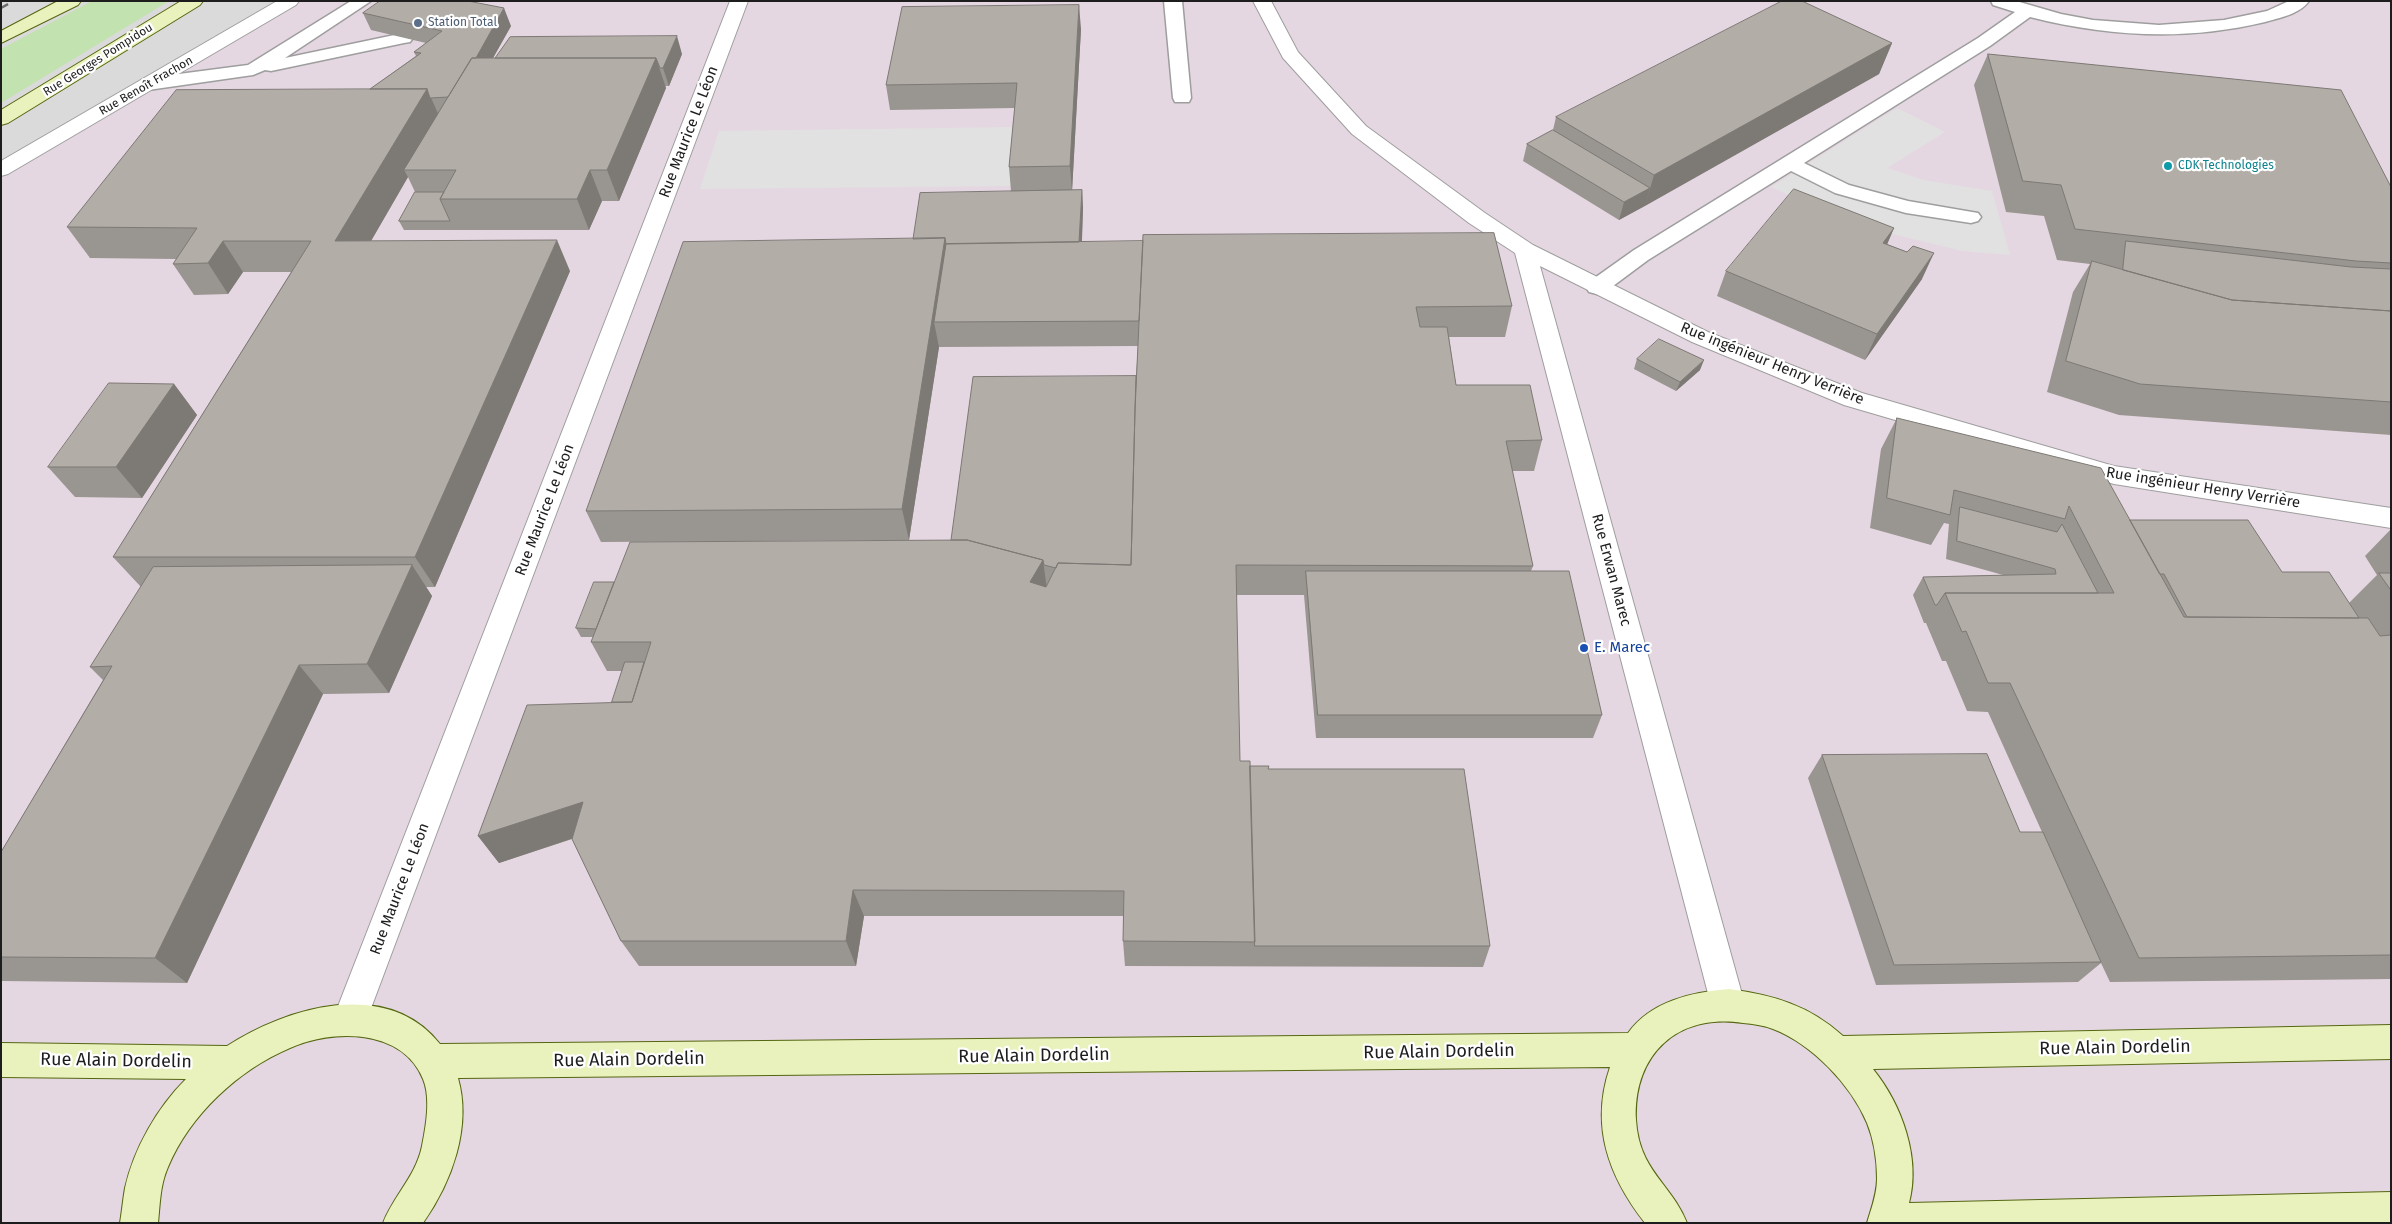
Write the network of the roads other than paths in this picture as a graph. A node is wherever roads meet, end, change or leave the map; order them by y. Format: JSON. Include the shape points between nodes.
{"nodes":[{"id":1,"x":72,"y":1,"type":"edge"},
{"id":2,"x":194,"y":1,"type":"edge"},
{"id":3,"x":290,"y":1,"type":"edge"},
{"id":4,"x":363,"y":1,"type":"edge"},
{"id":5,"x":739,"y":1,"type":"edge"},
{"id":6,"x":1173,"y":1,"type":"edge"},
{"id":7,"x":1262,"y":1,"type":"edge"},
{"id":8,"x":1999,"y":1,"type":"edge"},
{"id":9,"x":2300,"y":1,"type":"edge"},
{"id":10,"x":2026,"y":12,"type":"junction"},
{"id":11,"x":1,"y":38,"type":"edge"},
{"id":12,"x":404,"y":38,"type":"edge"},
{"id":13,"x":253,"y":70,"type":"junction"},
{"id":14,"x":148,"y":84,"type":"junction"},
{"id":15,"x":1182,"y":98,"type":"dead end"},
{"id":16,"x":1,"y":119,"type":"edge"},
{"id":17,"x":1790,"y":163,"type":"junction"},
{"id":18,"x":1,"y":170,"type":"edge"},
{"id":19,"x":1971,"y":217,"type":"dead end"},
{"id":20,"x":1525,"y":250,"type":"junction"},
{"id":21,"x":1597,"y":287,"type":"junction"},
{"id":22,"x":2391,"y":518,"type":"edge"},
{"id":23,"x":1728,"y":1005,"type":"junction"},
{"id":24,"x":350,"y":1019,"type":"junction"},
{"id":25,"x":2391,"y":1042,"type":"edge"},
{"id":26,"x":1634,"y":1050,"type":"junction"},
{"id":27,"x":1839,"y":1053,"type":"junction"},
{"id":28,"x":1,"y":1060,"type":"edge"},
{"id":29,"x":434,"y":1061,"type":"junction"},
{"id":30,"x":232,"y":1063,"type":"junction"},
{"id":31,"x":2391,"y":1210,"type":"edge"},
{"id":32,"x":139,"y":1223,"type":"edge"},
{"id":33,"x":401,"y":1223,"type":"edge"},
{"id":34,"x":1669,"y":1223,"type":"edge"},
{"id":35,"x":1885,"y":1223,"type":"edge"}],
"edges":[{"from":1,"to":11,"type":"street"},
{"from":2,"to":16,"type":"street","name":"Rue Georges Pompidou"},
{"from":3,"to":14,"type":"street","name":"Rue Benoît Frachon"},
{"from":4,"to":13,"type":"lane"},
{"from":5,"to":24,"type":"street","name":"Rue Maurice Le Léon"},
{"from":6,"to":15,"type":"lane"},
{"from":7,"to":20,"type":"street","name":"Rue ingénieur Henry Verrière","via":[[1290,54],[1359,130]]},
{"from":8,"to":10,"type":"lane"},
{"from":9,"to":10,"type":"lane","via":[[2287,11],[2237,24],[2178,31],[2100,26]]},
{"from":10,"to":17,"type":"lane","via":[[1984,42]]},
{"from":12,"to":13,"type":"lane"},
{"from":13,"to":14,"type":"lane"},
{"from":14,"to":18,"type":"street","name":"Rue Benoît Frachon"},
{"from":17,"to":19,"type":"lane","via":[[1842,189],[1906,207]]},
{"from":17,"to":21,"type":"lane","via":[[1640,255]]},
{"from":20,"to":21,"type":"street","name":"Rue ingénieur Henry Verrière"},
{"from":20,"to":23,"type":"street","name":"Rue Erwan Marec"},
{"from":21,"to":22,"type":"street","name":"Rue ingénieur Henry Verrière","via":[[1700,337],[1854,399],[2095,470]]},
{"from":23,"to":26,"type":"street","via":[[1690,1009],[1658,1024]]},
{"from":23,"to":27,"type":"street","via":[[1766,1010],[1805,1028]]},
{"from":24,"to":29,"type":"street","name":"Rue Alain Dordelin","via":[[385,1024],[413,1039]]},
{"from":24,"to":30,"type":"street","name":"Rue Alain Dordelin","via":[[311,1025],[270,1039]]},
{"from":25,"to":27,"type":"street","name":"Rue Alain Dordelin"},
{"from":26,"to":29,"type":"street","name":"Rue Alain Dordelin"},
{"from":26,"to":34,"type":"street","via":[[1620,1082],[1618,1118],[1626,1158],[1647,1196]]},
{"from":27,"to":35,"type":"street","via":[[1870,1091],[1890,1135],[1895,1180]]},
{"from":28,"to":30,"type":"street","name":"Rue Alain Dordelin"},
{"from":29,"to":33,"type":"street","name":"Rue Alain Dordelin","via":[[445,1096],[443,1137],[428,1181]]},
{"from":30,"to":32,"type":"street","name":"Rue Alain Dordelin","via":[[193,1097],[163,1138],[144,1182]]},
{"from":31,"to":35,"type":"street"}]}
